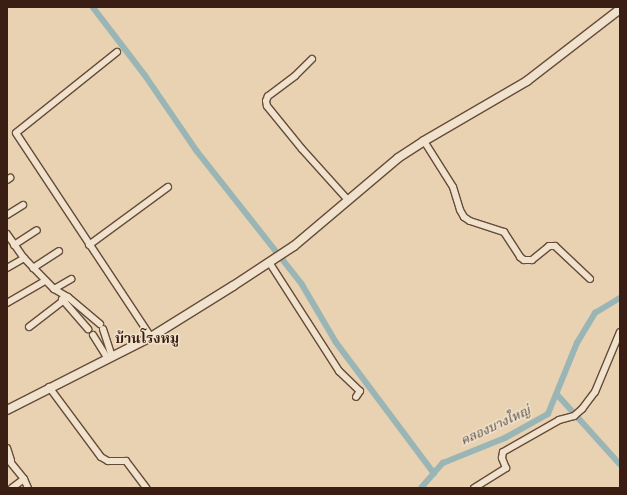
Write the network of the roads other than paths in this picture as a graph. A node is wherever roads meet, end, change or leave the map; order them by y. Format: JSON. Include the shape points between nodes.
{"nodes":[{"id":1,"x":620,"y":9,"type":"edge"},
{"id":2,"x":117,"y":52,"type":"dead end"},
{"id":3,"x":312,"y":59,"type":"dead end"},
{"id":4,"x":424,"y":141,"type":"junction"},
{"id":5,"x":168,"y":186,"type":"dead end"},
{"id":6,"x":348,"y":200,"type":"junction"},
{"id":7,"x":23,"y":205,"type":"dead end"},
{"id":8,"x":7,"y":215,"type":"edge"},
{"id":9,"x":37,"y":230,"type":"dead end"},
{"id":10,"x":8,"y":237,"type":"edge"},
{"id":11,"x":14,"y":245,"type":"junction"},
{"id":12,"x":89,"y":245,"type":"junction"},
{"id":13,"x":59,"y":251,"type":"dead end"},
{"id":14,"x":24,"y":258,"type":"junction"},
{"id":15,"x":272,"y":260,"type":"junction"},
{"id":16,"x":7,"y":268,"type":"edge"},
{"id":17,"x":33,"y":268,"type":"junction"},
{"id":18,"x":71,"y":279,"type":"dead end"},
{"id":19,"x":590,"y":280,"type":"dead end"},
{"id":20,"x":45,"y":281,"type":"junction"},
{"id":21,"x":55,"y":291,"type":"junction"},
{"id":22,"x":66,"y":299,"type":"junction"},
{"id":23,"x":7,"y":303,"type":"edge"},
{"id":24,"x":29,"y":327,"type":"dead end"},
{"id":25,"x":88,"y":329,"type":"dead end"},
{"id":26,"x":620,"y":332,"type":"edge"},
{"id":27,"x":93,"y":335,"type":"dead end"},
{"id":28,"x":151,"y":337,"type":"junction"},
{"id":29,"x":110,"y":358,"type":"junction"},
{"id":30,"x":49,"y":387,"type":"junction"},
{"id":31,"x":356,"y":398,"type":"dead end"},
{"id":32,"x":7,"y":410,"type":"edge"},
{"id":33,"x":8,"y":455,"type":"edge"},
{"id":34,"x":24,"y":479,"type":"junction"},
{"id":35,"x":484,"y":486,"type":"edge"},
{"id":36,"x":12,"y":488,"type":"edge"},
{"id":37,"x":28,"y":488,"type":"edge"},
{"id":38,"x":146,"y":488,"type":"edge"},
{"id":39,"x":474,"y":488,"type":"edge"}],
"edges":[{"from":1,"to":4,"type":"street","via":[[527,81]]},
{"from":2,"to":12,"type":"street","via":[[16,132]]},
{"from":3,"to":6,"type":"street","via":[[295,76],[268,96],[267,106]]},
{"from":4,"to":6,"type":"street","via":[[398,158]]},
{"from":4,"to":19,"type":"street","via":[[453,187],[464,217],[504,232],[524,260],[532,260],[549,246],[555,246]]},
{"from":5,"to":12,"type":"street"},
{"from":6,"to":15,"type":"street","via":[[291,248]]},
{"from":7,"to":8,"type":"street"},
{"from":9,"to":11,"type":"street"},
{"from":10,"to":11,"type":"street"},
{"from":11,"to":14,"type":"street"},
{"from":12,"to":28,"type":"street"},
{"from":13,"to":17,"type":"street"},
{"from":14,"to":16,"type":"street"},
{"from":14,"to":17,"type":"street"},
{"from":15,"to":28,"type":"street"},
{"from":15,"to":31,"type":"street","via":[[339,371],[360,391]]},
{"from":17,"to":20,"type":"street"},
{"from":18,"to":21,"type":"street"},
{"from":20,"to":21,"type":"street"},
{"from":20,"to":23,"type":"street"},
{"from":21,"to":22,"type":"street"},
{"from":22,"to":24,"type":"street"},
{"from":22,"to":25,"type":"street"},
{"from":22,"to":29,"type":"street","via":[[102,327]]},
{"from":26,"to":35,"type":"street","via":[[595,392],[582,409],[574,416],[559,420],[503,452],[502,458],[506,468]]},
{"from":27,"to":29,"type":"street"},
{"from":28,"to":29,"type":"street"},
{"from":29,"to":30,"type":"street"},
{"from":30,"to":32,"type":"street"},
{"from":30,"to":38,"type":"street","via":[[101,457],[108,461],[126,461]]},
{"from":33,"to":34,"type":"street"},
{"from":34,"to":36,"type":"street"},
{"from":34,"to":37,"type":"street"},
{"from":35,"to":39,"type":"street"}]}
